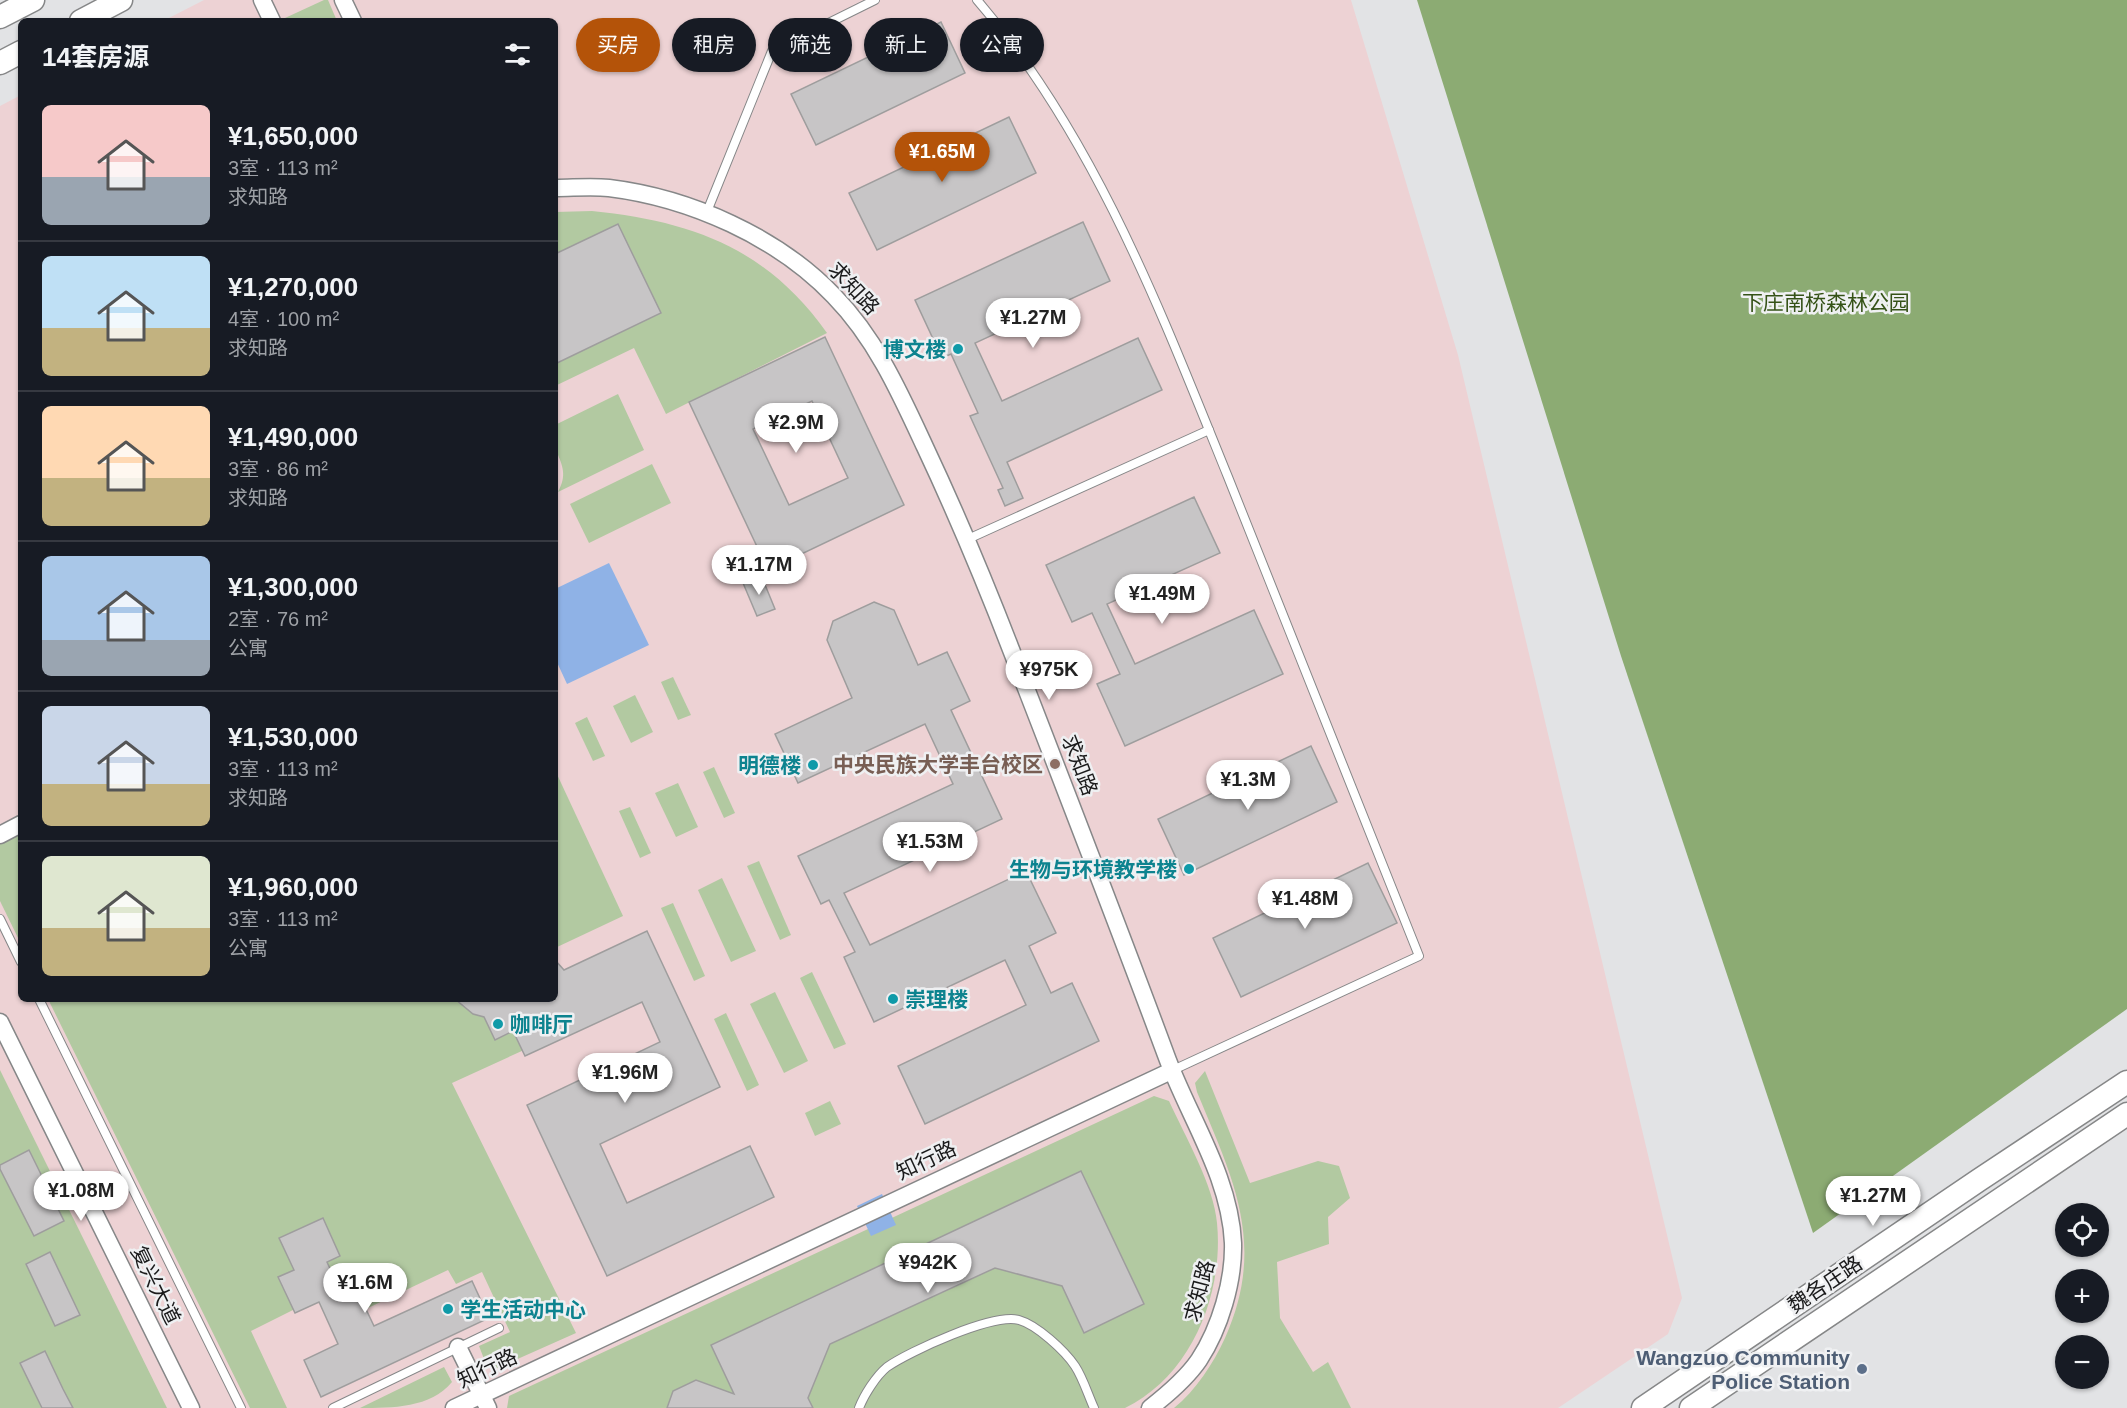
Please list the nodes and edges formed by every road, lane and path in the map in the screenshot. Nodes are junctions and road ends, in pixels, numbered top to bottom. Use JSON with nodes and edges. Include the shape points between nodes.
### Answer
{"nodes":[{"id":1,"x":33,"y":0,"type":"edge"},
{"id":2,"x":121,"y":0,"type":"edge"},
{"id":3,"x":262,"y":0,"type":"edge"},
{"id":4,"x":343,"y":0,"type":"edge"},
{"id":5,"x":875,"y":0,"type":"edge"},
{"id":6,"x":977,"y":0,"type":"edge"},
{"id":7,"x":0,"y":17,"type":"edge"},
{"id":8,"x":87,"y":18,"type":"edge"},
{"id":9,"x":271,"y":18,"type":"edge"},
{"id":10,"x":352,"y":18,"type":"edge"},
{"id":11,"x":18,"y":54,"type":"edge"},
{"id":12,"x":0,"y":63,"type":"edge"},
{"id":13,"x":558,"y":188,"type":"edge"},
{"id":14,"x":706,"y":214,"type":"junction"},
{"id":15,"x":1209,"y":430,"type":"junction"},
{"id":16,"x":968,"y":539,"type":"junction"},
{"id":17,"x":18,"y":826,"type":"edge"},
{"id":18,"x":0,"y":835,"type":"edge"},
{"id":19,"x":0,"y":919,"type":"edge"},
{"id":20,"x":18,"y":956,"type":"edge"},
{"id":21,"x":40,"y":1002,"type":"edge"},
{"id":22,"x":0,"y":1022,"type":"edge"},
{"id":23,"x":1171,"y":1071,"type":"junction"},
{"id":24,"x":2127,"y":1082,"type":"edge"},
{"id":25,"x":2127,"y":1114,"type":"edge"},
{"id":26,"x":499,"y":1328,"type":"dead end"},
{"id":27,"x":458,"y":1347,"type":"junction"},
{"id":28,"x":485,"y":1402,"type":"edge"},
{"id":29,"x":191,"y":1408,"type":"edge"},
{"id":30,"x":241,"y":1408,"type":"edge"},
{"id":31,"x":333,"y":1408,"type":"edge"},
{"id":32,"x":454,"y":1408,"type":"edge"},
{"id":33,"x":859,"y":1408,"type":"edge"},
{"id":34,"x":1094,"y":1408,"type":"edge"},
{"id":35,"x":1150,"y":1408,"type":"edge"},
{"id":36,"x":1643,"y":1408,"type":"edge"},
{"id":37,"x":1691,"y":1408,"type":"edge"}],
"edges":[{"from":1,"to":7,"type":"main road"},
{"from":2,"to":8,"type":"main road"},
{"from":3,"to":9,"type":"street"},
{"from":4,"to":10,"type":"street"},
{"from":5,"to":14,"type":"lane","via":[[772,51]]},
{"from":6,"to":15,"type":"lane","via":[[1055,105],[1095,177],[1150,288]]},
{"from":11,"to":12,"type":"main road"},
{"from":13,"to":14,"type":"street","name":"求知路","via":[[608,188]]},
{"from":14,"to":16,"type":"street","name":"求知路","via":[[798,262],[834,295],[865,332],[890,374]]},
{"from":15,"to":16,"type":"lane"},
{"from":15,"to":23,"type":"lane","name":"知行路","via":[[1419,956]]},
{"from":16,"to":23,"type":"street","name":"求知路"},
{"from":17,"to":18,"type":"street"},
{"from":19,"to":20,"type":"lane"},
{"from":21,"to":30,"type":"lane"},
{"from":22,"to":29,"type":"street","name":"复兴大道"},
{"from":23,"to":28,"type":"street","name":"知行路","via":[[593,1341]]},
{"from":23,"to":35,"type":"street","name":"求知路","via":[[1214,1169],[1227,1208],[1233,1244],[1227,1291],[1200,1359],[1177,1386]]},
{"from":24,"to":36,"type":"main road","name":"魏各庄路"},
{"from":25,"to":37,"type":"main road","name":"魏各庄路"},
{"from":26,"to":27,"type":"lane"},
{"from":27,"to":28,"type":"street"},
{"from":27,"to":31,"type":"lane"},
{"from":28,"to":32,"type":"street","name":"知行路"},
{"from":33,"to":34,"type":"lane","via":[[886,1368],[963,1331],[988,1322],[1019,1320],[1048,1338],[1075,1366]]}]}
